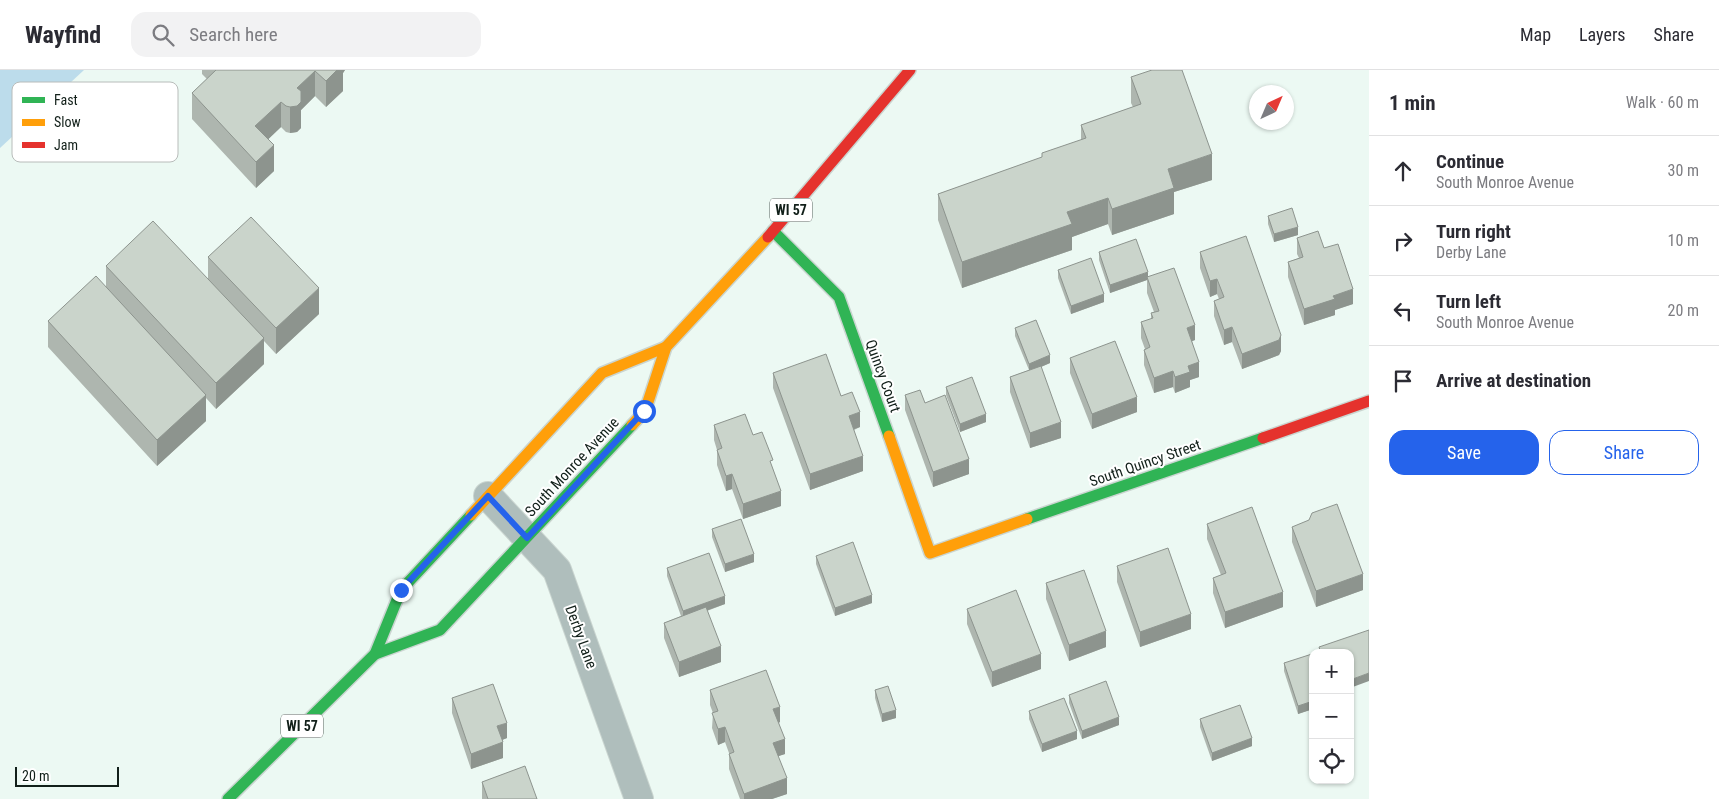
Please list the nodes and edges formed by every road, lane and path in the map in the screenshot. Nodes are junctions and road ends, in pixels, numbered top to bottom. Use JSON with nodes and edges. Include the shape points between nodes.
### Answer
{"nodes":[{"id":1,"x":910,"y":70,"type":"edge"},
{"id":2,"x":773,"y":231,"type":"junction"},
{"id":3,"x":666,"y":347,"type":"junction"},
{"id":4,"x":1369,"y":401,"type":"edge"},
{"id":5,"x":488,"y":496,"type":"junction"},
{"id":6,"x":527,"y":538,"type":"junction"},
{"id":7,"x":930,"y":553,"type":"joint"},
{"id":8,"x":375,"y":654,"type":"junction"},
{"id":9,"x":228,"y":799,"type":"edge"},
{"id":10,"x":639,"y":799,"type":"edge"}],
"edges":[{"from":1,"to":2,"type":"main road","name":"South Monroe Avenue","number":"WI 57"},
{"from":2,"to":3,"type":"main road","name":"South Monroe Avenue","number":"WI 57"},
{"from":2,"to":7,"type":"main road","name":"Quincy Court","via":[[839,297]]},
{"from":3,"to":5,"type":"main road","name":"South Monroe Avenue","number":"WI 57","via":[[602,373]]},
{"from":3,"to":6,"type":"main road","name":"South Monroe Avenue","number":"WI 57","via":[[644,411]]},
{"from":4,"to":7,"type":"main road","name":"South Quincy Street"},
{"from":5,"to":6,"type":"street","name":"Derby Lane"},
{"from":5,"to":8,"type":"main road","name":"South Monroe Avenue","number":"WI 57","via":[[401,590]]},
{"from":6,"to":8,"type":"main road","name":"South Monroe Avenue","number":"WI 57","via":[[440,630]]},
{"from":6,"to":10,"type":"street","name":"Derby Lane","via":[[557,570]]},
{"from":8,"to":9,"type":"main road","name":"South Monroe Avenue","number":"WI 57"}]}
